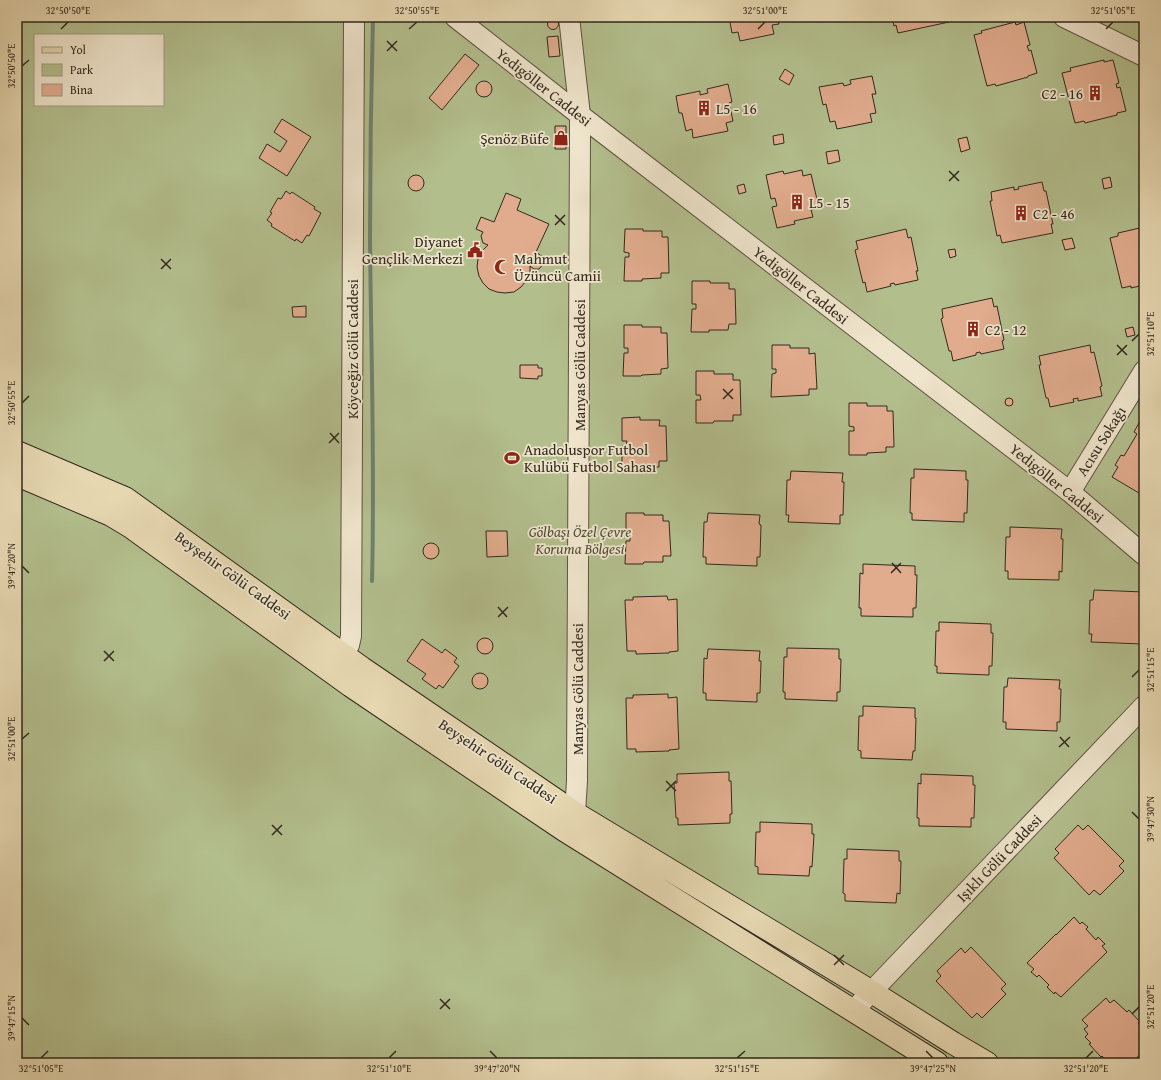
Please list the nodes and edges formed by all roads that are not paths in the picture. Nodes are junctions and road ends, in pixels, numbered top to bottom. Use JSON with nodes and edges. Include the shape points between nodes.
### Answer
{"nodes":[{"id":1,"x":354,"y":17,"type":"edge"},
{"id":2,"x":455,"y":17,"type":"edge"},
{"id":3,"x":569,"y":17,"type":"edge"},
{"id":4,"x":1064,"y":17,"type":"edge"},
{"id":5,"x":1144,"y":56,"type":"edge"},
{"id":6,"x":580,"y":115,"type":"junction"},
{"id":7,"x":1144,"y":371,"type":"edge"},
{"id":8,"x":17,"y":452,"type":"edge"},
{"id":9,"x":17,"y":475,"type":"edge"},
{"id":10,"x":1070,"y":492,"type":"junction"},
{"id":11,"x":1144,"y":555,"type":"edge"},
{"id":12,"x":331,"y":654,"type":"junction"},
{"id":13,"x":362,"y":668,"type":"junction"},
{"id":14,"x":351,"y":686,"type":"junction"},
{"id":15,"x":1144,"y":706,"type":"edge"},
{"id":16,"x":570,"y":821,"type":"junction"},
{"id":17,"x":872,"y":992,"type":"junction"},
{"id":18,"x":853,"y":1011,"type":"junction"},
{"id":19,"x":937,"y":1063,"type":"edge"},
{"id":20,"x":986,"y":1063,"type":"edge"}],
"edges":[{"from":1,"to":12,"type":"street","name":"Köyceğiz Gölü Caddesi","via":[[351,636],[350,645]]},
{"from":2,"to":6,"type":"street","name":"Yedigöller Caddesi"},
{"from":3,"to":6,"type":"street","name":"Manyas Gölü Caddesi"},
{"from":4,"to":5,"type":"street"},
{"from":6,"to":10,"type":"street","name":"Yedigöller Caddesi"},
{"from":6,"to":16,"type":"street","name":"Manyas Gölü Caddesi","via":[[577,781]]},
{"from":7,"to":10,"type":"street","name":"Acısu Sokağı"},
{"from":8,"to":12,"type":"main road","name":"Beyşehir Gölü Caddesi","via":[[125,498]]},
{"from":9,"to":12,"type":"main road","via":[[111,515]]},
{"from":10,"to":11,"type":"street","name":"Yedigöller Caddesi"},
{"from":12,"to":13,"type":"main road","name":"Beyşehir Gölü Caddesi"},
{"from":12,"to":14,"type":"main road"},
{"from":13,"to":14,"type":"main road"},
{"from":13,"to":16,"type":"main road","name":"Beyşehir Gölü Caddesi"},
{"from":14,"to":16,"type":"main road"},
{"from":15,"to":17,"type":"street","name":"Işıklı Gölü Caddesi"},
{"from":16,"to":17,"type":"main road","name":"Beyşehir Gölü Caddesi"},
{"from":16,"to":18,"type":"main road"},
{"from":17,"to":18,"type":"street","name":"Işıklı Gölü Caddesi"},
{"from":17,"to":20,"type":"main road","name":"Beyşehir Gölü Caddesi"},
{"from":18,"to":19,"type":"main road"}]}
